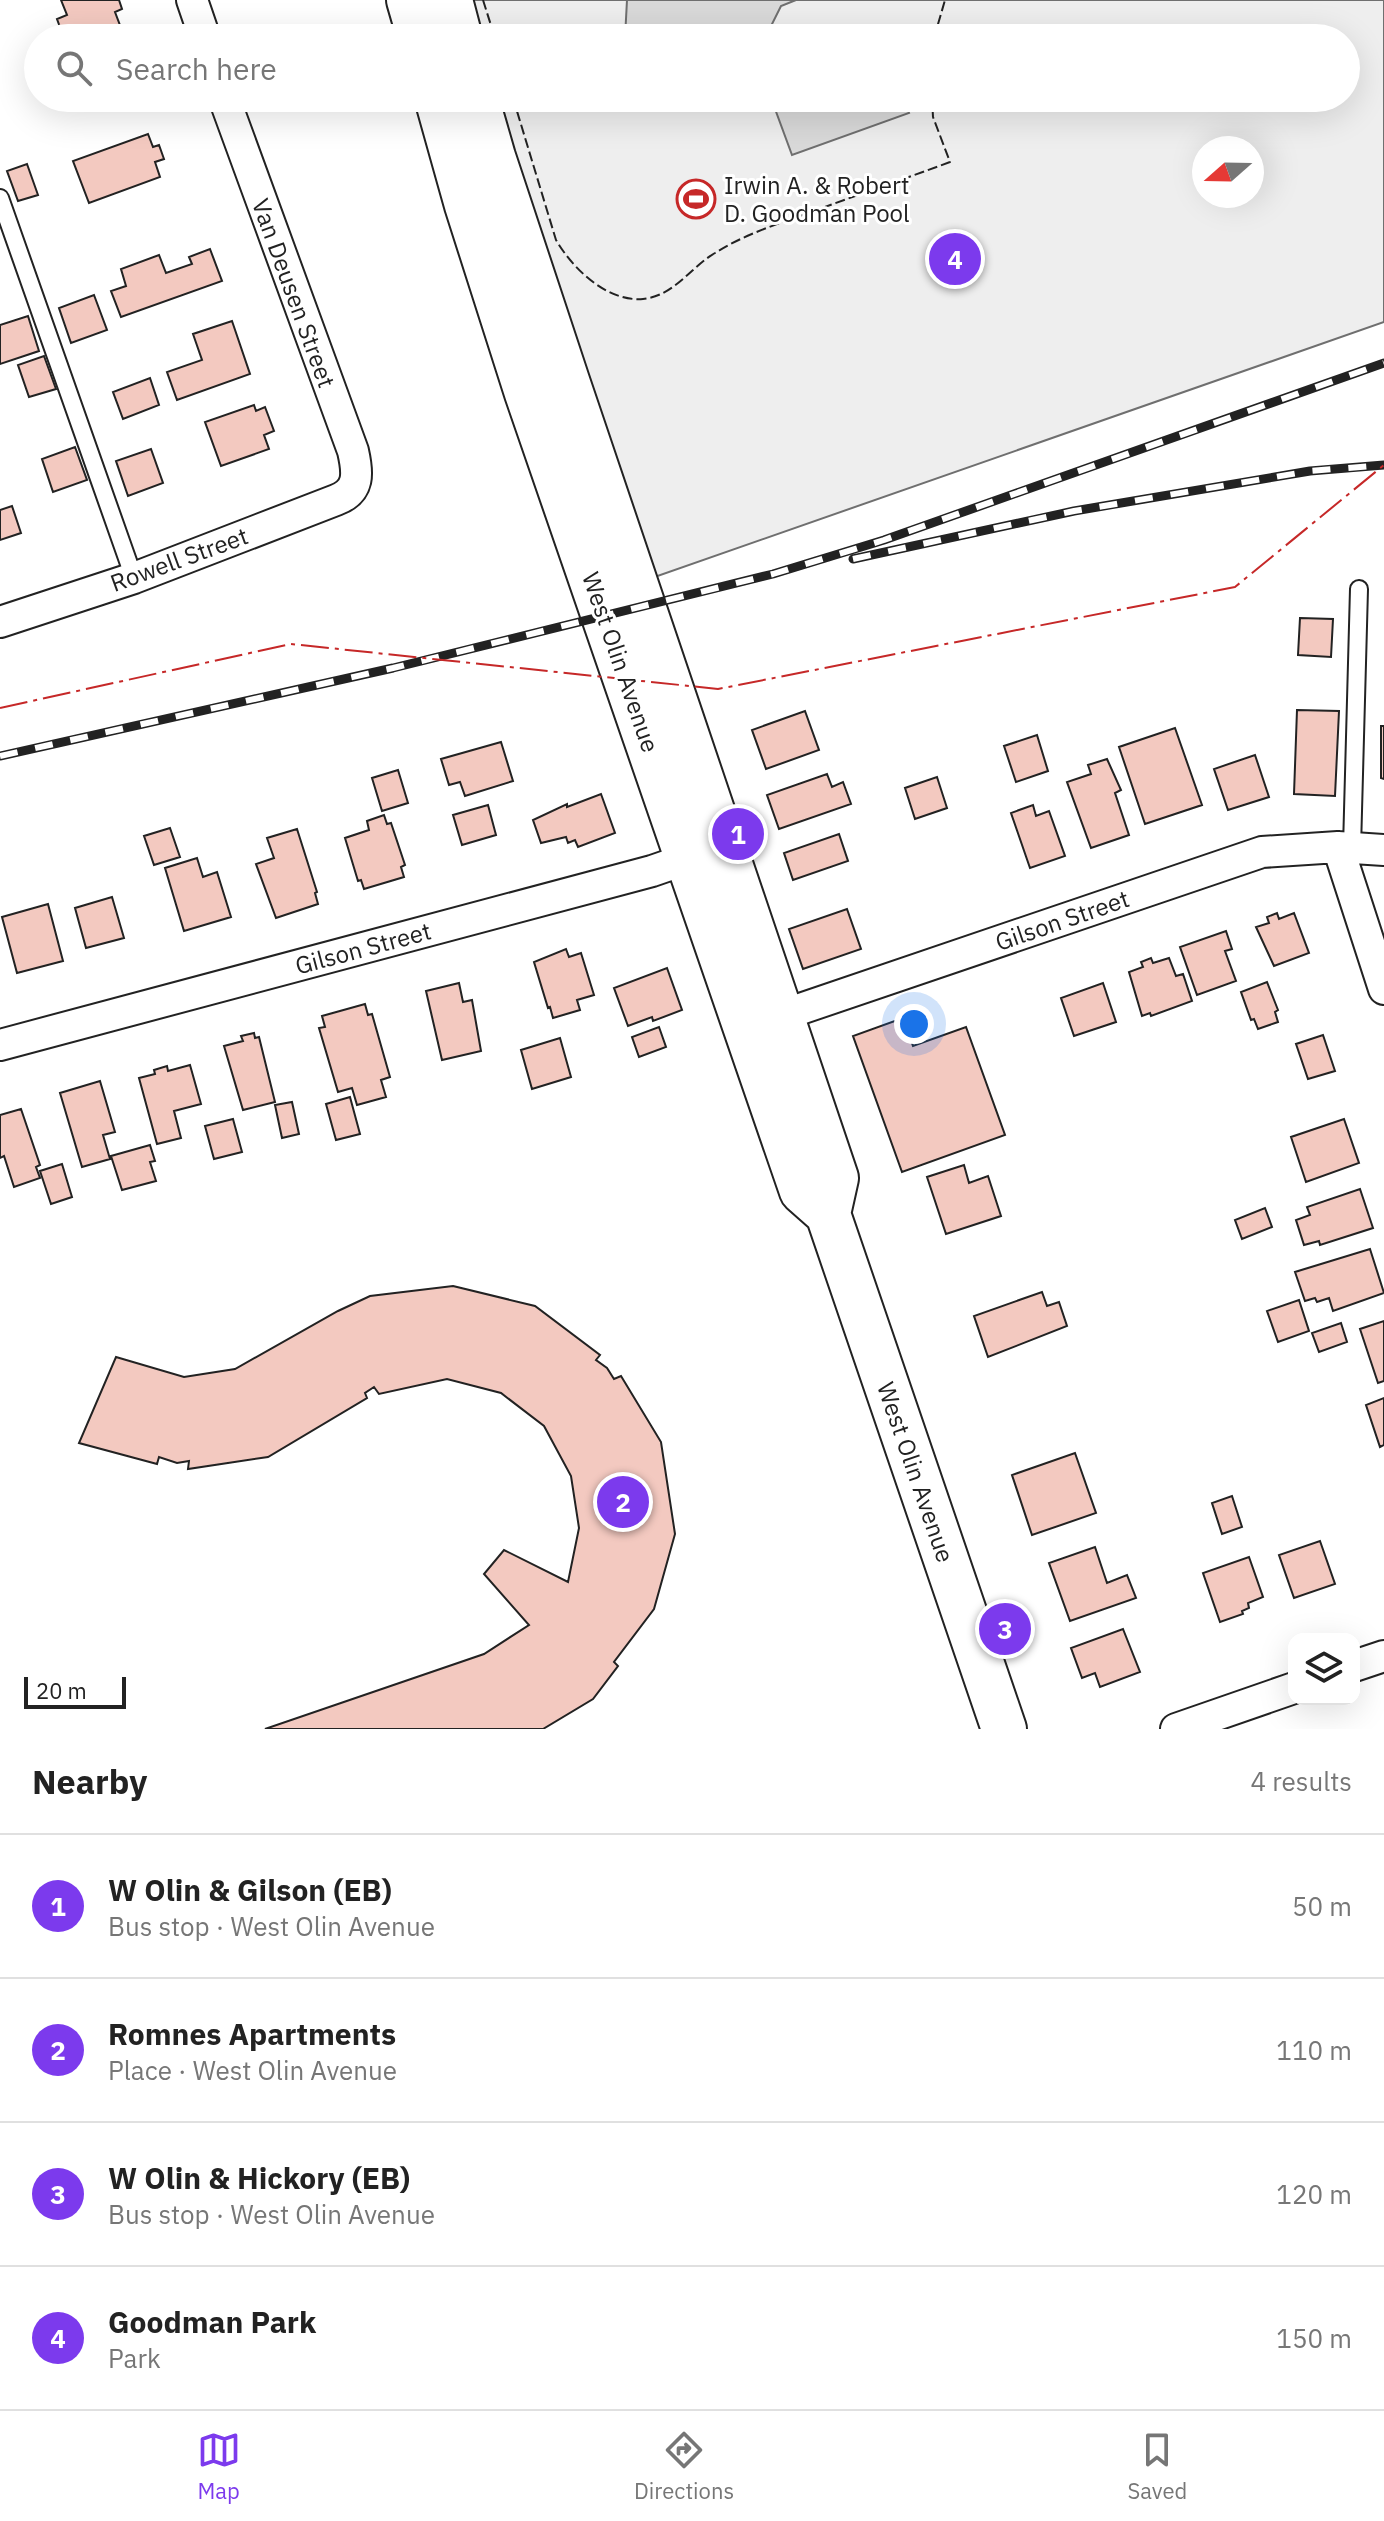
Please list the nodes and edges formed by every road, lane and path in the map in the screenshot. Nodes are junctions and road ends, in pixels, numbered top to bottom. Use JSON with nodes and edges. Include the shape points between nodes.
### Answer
{"nodes":[{"id":1,"x":192,"y":0,"type":"edge"},
{"id":2,"x":409,"y":0,"type":"edge"},
{"id":3,"x":450,"y":0,"type":"edge"},
{"id":4,"x":200,"y":24,"type":"edge"},
{"id":5,"x":416,"y":24,"type":"edge"},
{"id":6,"x":456,"y":24,"type":"edge"},
{"id":7,"x":229,"y":112,"type":"edge"},
{"id":8,"x":441,"y":112,"type":"edge"},
{"id":9,"x":480,"y":112,"type":"edge"},
{"id":10,"x":0,"y":198,"type":"edge"},
{"id":11,"x":354,"y":487,"type":"joint"},
{"id":12,"x":134,"y":578,"type":"junction"},
{"id":13,"x":1359,"y":589,"type":"dead end"},
{"id":14,"x":0,"y":622,"type":"edge"},
{"id":15,"x":1345,"y":848,"type":"junction"},
{"id":16,"x":1384,"y":850,"type":"edge"},
{"id":17,"x":706,"y":853,"type":"junction"},
{"id":18,"x":1384,"y":989,"type":"edge"},
{"id":19,"x":764,"y":1021,"type":"junction"},
{"id":20,"x":0,"y":1045,"type":"edge"},
{"id":21,"x":1384,"y":1656,"type":"edge"},
{"id":22,"x":1360,"y":1664,"type":"edge"},
{"id":23,"x":1288,"y":1690,"type":"edge"},
{"id":24,"x":1004,"y":1729,"type":"edge"},
{"id":25,"x":1176,"y":1729,"type":"edge"}],
"edges":[{"from":1,"to":4,"type":"street"},
{"from":2,"to":5,"type":"street"},
{"from":3,"to":6,"type":"street"},
{"from":7,"to":11,"type":"street","name":"Van Deusen Street","via":[[353,451],[358,475]]},
{"from":8,"to":17,"type":"street","name":"West Olin Avenue","via":[[527,393]]},
{"from":9,"to":17,"type":"street","name":"West Olin Avenue"},
{"from":10,"to":12,"type":"lane"},
{"from":11,"to":12,"type":"street","name":"Rowell Street","via":[[346,496]]},
{"from":12,"to":14,"type":"street","name":"Rowell Street"},
{"from":13,"to":15,"type":"lane"},
{"from":15,"to":16,"type":"street","name":"Gilson Street"},
{"from":15,"to":18,"type":"street"},
{"from":15,"to":19,"type":"street","name":"Gilson Street","via":[[1262,852]]},
{"from":17,"to":19,"type":"street","name":"West Olin Avenue"},
{"from":17,"to":20,"type":"street","name":"Gilson Street"},
{"from":19,"to":24,"type":"street","name":"West Olin Avenue","via":[[802,1191],[828,1214]]},
{"from":21,"to":22,"type":"street"},
{"from":23,"to":25,"type":"street"}]}
